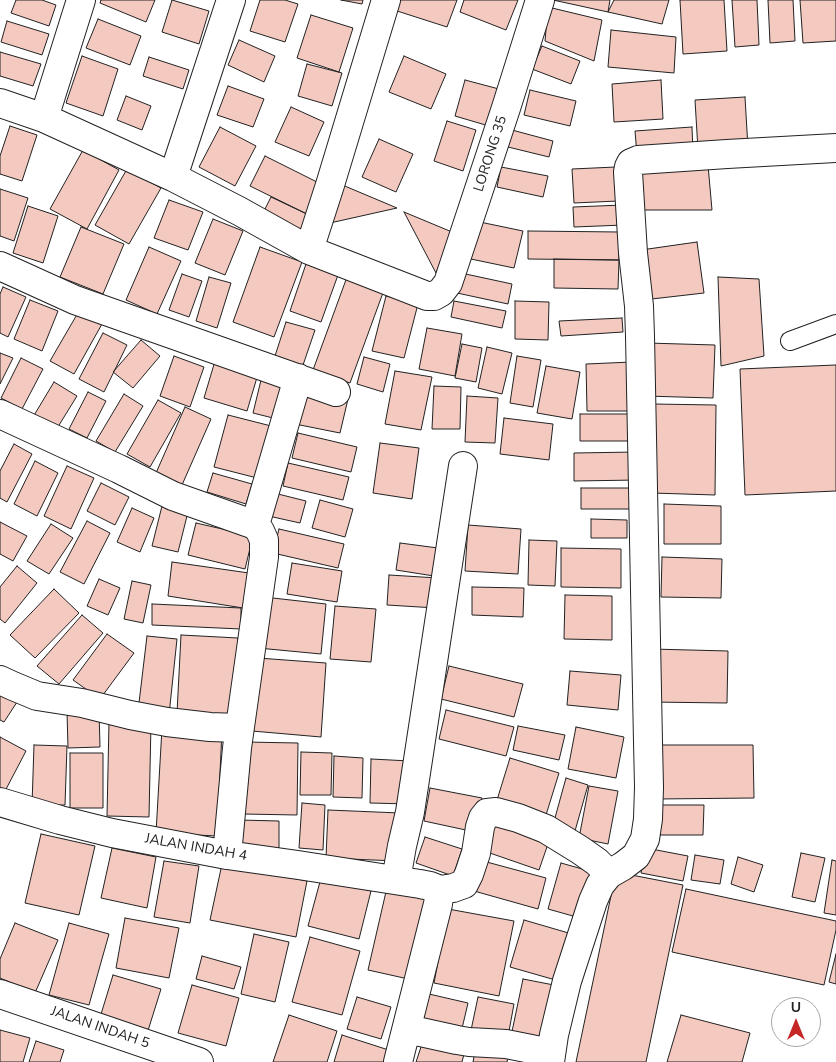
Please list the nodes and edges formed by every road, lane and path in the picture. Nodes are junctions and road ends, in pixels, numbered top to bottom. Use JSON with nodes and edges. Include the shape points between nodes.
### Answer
{"nodes":[{"id":1,"x":81,"y":0,"type":"edge"},
{"id":2,"x":231,"y":0,"type":"edge"},
{"id":3,"x":386,"y":0,"type":"edge"},
{"id":4,"x":540,"y":0,"type":"edge"},
{"id":5,"x":0,"y":103,"type":"edge"},
{"id":6,"x":44,"y":118,"type":"junction"},
{"id":7,"x":836,"y":148,"type":"edge"},
{"id":8,"x":173,"y":177,"type":"junction"},
{"id":9,"x":309,"y":250,"type":"junction"},
{"id":10,"x":0,"y":266,"type":"edge"},
{"id":11,"x":836,"y":324,"type":"edge"},
{"id":12,"x":790,"y":341,"type":"dead end"},
{"id":13,"x":298,"y":378,"type":"junction"},
{"id":14,"x":336,"y":392,"type":"dead end"},
{"id":15,"x":0,"y":414,"type":"edge"},
{"id":16,"x":463,"y":466,"type":"dead end"},
{"id":17,"x":254,"y":525,"type":"junction"},
{"id":18,"x":0,"y":680,"type":"edge"},
{"id":19,"x":240,"y":728,"type":"junction"},
{"id":20,"x":0,"y":802,"type":"edge"},
{"id":21,"x":227,"y":855,"type":"junction"},
{"id":22,"x":609,"y":874,"type":"junction"},
{"id":23,"x":396,"y":880,"type":"junction"},
{"id":24,"x":440,"y":890,"type":"junction"},
{"id":25,"x":0,"y":994,"type":"edge"},
{"id":26,"x":407,"y":1029,"type":"junction"},
{"id":27,"x":551,"y":1058,"type":"edge"},
{"id":28,"x":199,"y":1062,"type":"edge"},
{"id":29,"x":398,"y":1062,"type":"edge"}],
"edges":[{"from":1,"to":6,"type":"street"},
{"from":2,"to":8,"type":"street"},
{"from":3,"to":9,"type":"street"},
{"from":4,"to":9,"type":"street","name":"LORONG 35","via":[[448,283],[441,292],[427,296]]},
{"from":5,"to":6,"type":"street"},
{"from":6,"to":8,"type":"street"},
{"from":7,"to":22,"type":"street","via":[[638,160],[629,167],[632,253],[640,336],[649,787],[645,839],[636,856]]},
{"from":8,"to":9,"type":"street"},
{"from":10,"to":13,"type":"street","via":[[75,300]]},
{"from":11,"to":12,"type":"lane"},
{"from":13,"to":14,"type":"street"},
{"from":13,"to":17,"type":"street"},
{"from":15,"to":17,"type":"street","via":[[173,496]]},
{"from":16,"to":23,"type":"street","via":[[412,802]]},
{"from":17,"to":19,"type":"street","via":[[264,540],[264,557]]},
{"from":18,"to":19,"type":"street","via":[[37,696],[139,717]]},
{"from":19,"to":21,"type":"street"},
{"from":20,"to":21,"type":"street","name":"JALAN INDAH 4","via":[[112,833]]},
{"from":21,"to":23,"type":"street","name":"JALAN INDAH 4"},
{"from":22,"to":24,"type":"street","via":[[597,862],[546,829],[496,812],[487,813],[483,818],[476,853],[464,884]]},
{"from":22,"to":27,"type":"street","via":[[600,885],[583,929],[567,981]]},
{"from":23,"to":24,"type":"street","name":"JALAN INDAH 4"},
{"from":24,"to":26,"type":"street"},
{"from":25,"to":28,"type":"street","name":"JALAN INDAH 5"},
{"from":26,"to":27,"type":"street","via":[[469,1042],[506,1044]]},
{"from":26,"to":29,"type":"street"}]}
